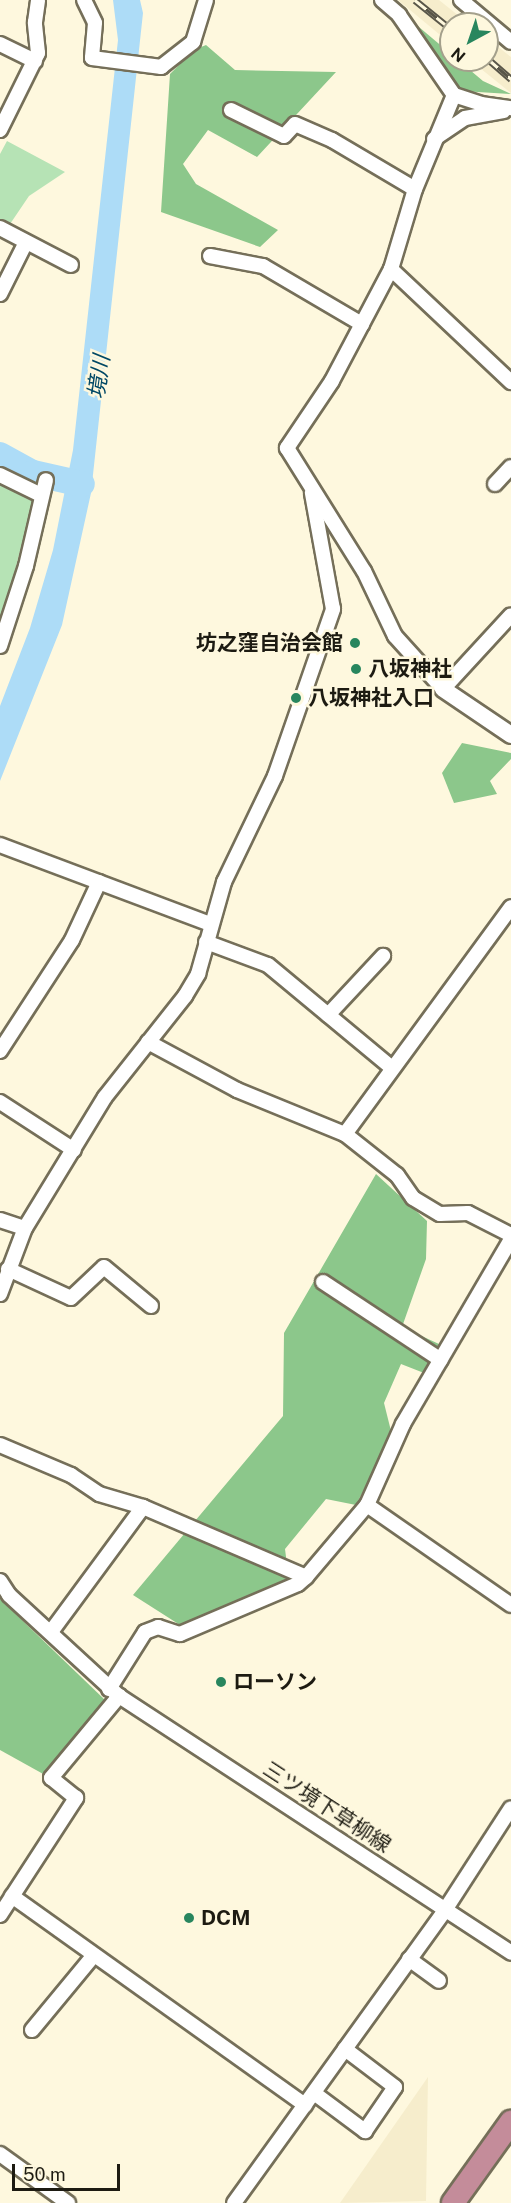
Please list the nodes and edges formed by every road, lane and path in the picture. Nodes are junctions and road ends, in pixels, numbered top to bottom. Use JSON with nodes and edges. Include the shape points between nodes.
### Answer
{"nodes":[{"id":1,"x":38,"y":0,"type":"edge"},
{"id":2,"x":84,"y":0,"type":"edge"},
{"id":3,"x":206,"y":0,"type":"edge"},
{"id":4,"x":382,"y":0,"type":"edge"},
{"id":5,"x":461,"y":0,"type":"edge"},
{"id":6,"x":511,"y":42,"type":"edge"},
{"id":7,"x":0,"y":44,"type":"edge"},
{"id":8,"x":35,"y":61,"type":"junction"},
{"id":9,"x":454,"y":94,"type":"junction"},
{"id":10,"x":511,"y":109,"type":"edge"},
{"id":11,"x":231,"y":110,"type":"dead end"},
{"id":12,"x":0,"y":130,"type":"edge"},
{"id":13,"x":434,"y":139,"type":"junction"},
{"id":14,"x":415,"y":189,"type":"junction"},
{"id":15,"x":0,"y":228,"type":"edge"},
{"id":16,"x":26,"y":242,"type":"junction"},
{"id":17,"x":210,"y":256,"type":"dead end"},
{"id":18,"x":71,"y":265,"type":"dead end"},
{"id":19,"x":391,"y":269,"type":"junction"},
{"id":20,"x":0,"y":294,"type":"edge"},
{"id":21,"x":362,"y":324,"type":"junction"},
{"id":22,"x":511,"y":382,"type":"edge"},
{"id":23,"x":511,"y":467,"type":"edge"},
{"id":24,"x":0,"y":476,"type":"edge"},
{"id":25,"x":46,"y":480,"type":"dead end"},
{"id":26,"x":495,"y":484,"type":"dead end"},
{"id":27,"x":312,"y":493,"type":"junction"},
{"id":28,"x":41,"y":495,"type":"junction"},
{"id":29,"x":511,"y":615,"type":"edge"},
{"id":30,"x":0,"y":646,"type":"edge"},
{"id":31,"x":443,"y":689,"type":"junction"},
{"id":32,"x":511,"y":735,"type":"edge"},
{"id":33,"x":0,"y":845,"type":"edge"},
{"id":34,"x":99,"y":882,"type":"junction"},
{"id":35,"x":511,"y":907,"type":"edge"},
{"id":36,"x":210,"y":924,"type":"junction"},
{"id":37,"x":206,"y":942,"type":"junction"},
{"id":38,"x":383,"y":956,"type":"dead end"},
{"id":39,"x":328,"y":1015,"type":"junction"},
{"id":40,"x":148,"y":1042,"type":"junction"},
{"id":41,"x":0,"y":1051,"type":"edge"},
{"id":42,"x":392,"y":1068,"type":"junction"},
{"id":43,"x":0,"y":1102,"type":"edge"},
{"id":44,"x":345,"y":1134,"type":"junction"},
{"id":45,"x":74,"y":1150,"type":"junction"},
{"id":46,"x":0,"y":1220,"type":"edge"},
{"id":47,"x":25,"y":1228,"type":"junction"},
{"id":48,"x":511,"y":1235,"type":"edge"},
{"id":49,"x":511,"y":1239,"type":"edge"},
{"id":50,"x":507,"y":1257,"type":"edge"},
{"id":51,"x":8,"y":1269,"type":"junction"},
{"id":52,"x":323,"y":1282,"type":"dead end"},
{"id":53,"x":0,"y":1294,"type":"edge"},
{"id":54,"x":151,"y":1306,"type":"dead end"},
{"id":55,"x":441,"y":1360,"type":"junction"},
{"id":56,"x":0,"y":1445,"type":"edge"},
{"id":57,"x":367,"y":1505,"type":"junction"},
{"id":58,"x":143,"y":1506,"type":"junction"},
{"id":59,"x":306,"y":1576,"type":"junction"},
{"id":60,"x":0,"y":1581,"type":"edge"},
{"id":61,"x":511,"y":1605,"type":"edge"},
{"id":62,"x":51,"y":1632,"type":"junction"},
{"id":63,"x":114,"y":1693,"type":"junction"},
{"id":64,"x":511,"y":1808,"type":"edge"},
{"id":65,"x":12,"y":1896,"type":"junction"},
{"id":66,"x":445,"y":1910,"type":"junction"},
{"id":67,"x":0,"y":1915,"type":"edge"},
{"id":68,"x":511,"y":1953,"type":"edge"},
{"id":69,"x":94,"y":1954,"type":"junction"},
{"id":70,"x":409,"y":1959,"type":"junction"},
{"id":71,"x":439,"y":1981,"type":"dead end"},
{"id":72,"x":32,"y":2030,"type":"dead end"},
{"id":73,"x":345,"y":2049,"type":"junction"},
{"id":74,"x":314,"y":2093,"type":"junction"},
{"id":75,"x":305,"y":2105,"type":"junction"},
{"id":76,"x":511,"y":2122,"type":"edge"},
{"id":77,"x":0,"y":2154,"type":"edge"},
{"id":78,"x":68,"y":2203,"type":"edge"},
{"id":79,"x":234,"y":2203,"type":"edge"},
{"id":80,"x":453,"y":2203,"type":"edge"}],
"edges":[{"from":1,"to":8,"type":"street"},
{"from":2,"to":3,"type":"street","via":[[93,12],[92,58],[161,67],[193,42]]},
{"from":4,"to":9,"type":"street","via":[[399,15]]},
{"from":5,"to":6,"type":"street"},
{"from":7,"to":8,"type":"street"},
{"from":8,"to":12,"type":"street"},
{"from":9,"to":10,"type":"street"},
{"from":9,"to":13,"type":"street"},
{"from":10,"to":13,"type":"street","via":[[465,118]]},
{"from":11,"to":14,"type":"street","via":[[284,136],[295,124],[332,140]]},
{"from":13,"to":14,"type":"street"},
{"from":14,"to":19,"type":"street"},
{"from":15,"to":16,"type":"street"},
{"from":16,"to":18,"type":"street"},
{"from":16,"to":20,"type":"street"},
{"from":17,"to":21,"type":"street","via":[[263,266]]},
{"from":19,"to":21,"type":"street"},
{"from":19,"to":22,"type":"street"},
{"from":21,"to":27,"type":"street","via":[[332,381],[287,448]]},
{"from":23,"to":26,"type":"street"},
{"from":24,"to":28,"type":"street"},
{"from":25,"to":28,"type":"street"},
{"from":27,"to":31,"type":"street","via":[[364,571],[395,636]]},
{"from":27,"to":36,"type":"street","via":[[333,609],[275,776],[224,882]]},
{"from":28,"to":30,"type":"street","via":[[26,566]]},
{"from":29,"to":31,"type":"street"},
{"from":31,"to":32,"type":"street"},
{"from":33,"to":34,"type":"street"},
{"from":34,"to":36,"type":"street"},
{"from":34,"to":41,"type":"street","via":[[72,940]]},
{"from":35,"to":42,"type":"street"},
{"from":36,"to":37,"type":"street"},
{"from":37,"to":39,"type":"street","via":[[268,965]]},
{"from":37,"to":40,"type":"street","via":[[198,974]]},
{"from":38,"to":39,"type":"street"},
{"from":39,"to":42,"type":"street"},
{"from":40,"to":44,"type":"street","via":[[237,1090]]},
{"from":40,"to":45,"type":"street","via":[[105,1097]]},
{"from":42,"to":44,"type":"street"},
{"from":43,"to":45,"type":"street"},
{"from":44,"to":48,"type":"street","via":[[397,1175],[413,1198],[440,1214],[468,1213]]},
{"from":45,"to":47,"type":"street"},
{"from":46,"to":47,"type":"street"},
{"from":47,"to":51,"type":"street"},
{"from":49,"to":50,"type":"street"},
{"from":50,"to":55,"type":"street"},
{"from":51,"to":53,"type":"street"},
{"from":51,"to":54,"type":"street","via":[[71,1298],[104,1267]]},
{"from":52,"to":55,"type":"street"},
{"from":55,"to":57,"type":"street","via":[[403,1424]]},
{"from":56,"to":58,"type":"street","via":[[71,1475],[99,1494]]},
{"from":57,"to":59,"type":"street"},
{"from":57,"to":61,"type":"street"},
{"from":58,"to":59,"type":"street"},
{"from":58,"to":62,"type":"street"},
{"from":59,"to":63,"type":"street","via":[[298,1584],[180,1634],[158,1627],[145,1632]]},
{"from":60,"to":62,"type":"street","name":"三ツ境下草柳線","via":[[9,1595]]},
{"from":62,"to":63,"type":"street","name":"三ツ境下草柳線"},
{"from":63,"to":65,"type":"street","via":[[51,1778],[76,1798]]},
{"from":63,"to":66,"type":"street","name":"三ツ境下草柳線"},
{"from":64,"to":66,"type":"street"},
{"from":65,"to":67,"type":"street"},
{"from":65,"to":69,"type":"street"},
{"from":66,"to":68,"type":"street","name":"三ツ境下草柳線"},
{"from":66,"to":70,"type":"street"},
{"from":69,"to":72,"type":"street"},
{"from":69,"to":75,"type":"street"},
{"from":70,"to":71,"type":"street"},
{"from":70,"to":73,"type":"street"},
{"from":73,"to":74,"type":"street"},
{"from":73,"to":74,"type":"street","via":[[395,2087],[365,2131]]},
{"from":74,"to":75,"type":"street"},
{"from":75,"to":79,"type":"street"},
{"from":76,"to":80,"type":"highway"},
{"from":77,"to":78,"type":"street"}]}
